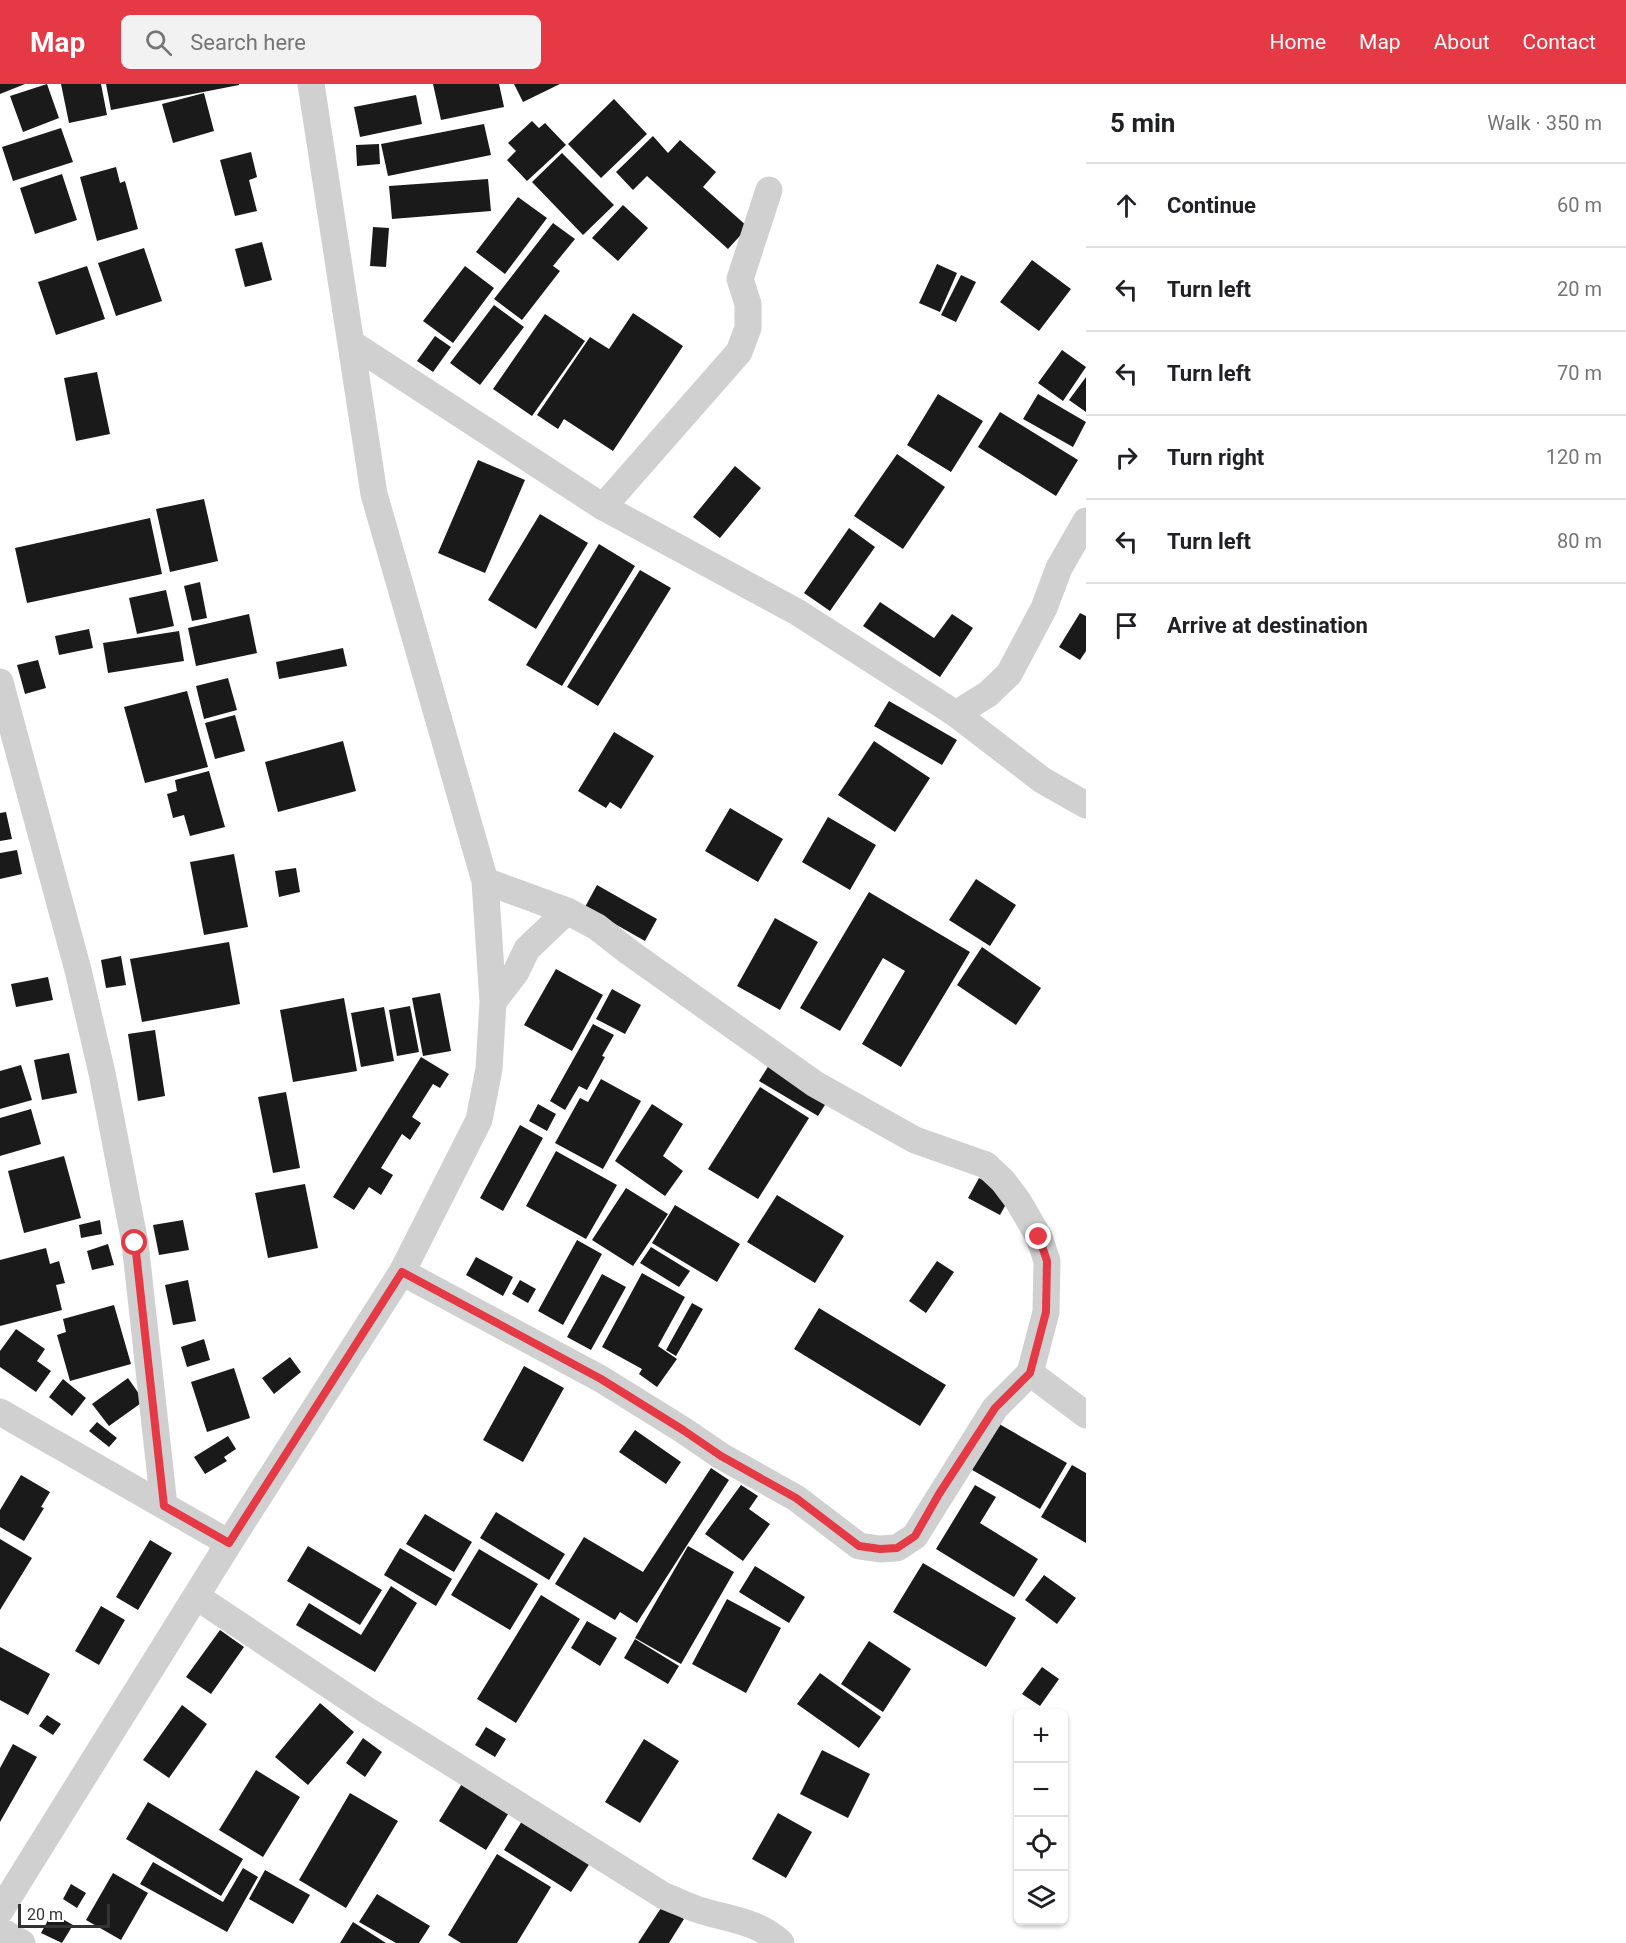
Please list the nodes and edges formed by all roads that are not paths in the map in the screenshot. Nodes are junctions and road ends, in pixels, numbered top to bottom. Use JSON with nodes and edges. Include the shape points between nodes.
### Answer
{"nodes":[{"id":1,"x":311,"y":84,"type":"edge"},
{"id":2,"x":769,"y":190,"type":"dead end"},
{"id":3,"x":351,"y":343,"type":"junction"},
{"id":4,"x":603,"y":507,"type":"junction"},
{"id":5,"x":1086,"y":521,"type":"edge"},
{"id":6,"x":0,"y":682,"type":"edge"},
{"id":7,"x":3,"y":711,"type":"edge"},
{"id":8,"x":956,"y":714,"type":"junction"},
{"id":9,"x":1086,"y":805,"type":"edge"},
{"id":10,"x":485,"y":882,"type":"junction"},
{"id":11,"x":567,"y":911,"type":"junction"},
{"id":12,"x":493,"y":1002,"type":"junction"},
{"id":13,"x":402,"y":1272,"type":"junction"},
{"id":14,"x":1030,"y":1373,"type":"junction"},
{"id":15,"x":0,"y":1412,"type":"edge"},
{"id":16,"x":1086,"y":1415,"type":"edge"},
{"id":17,"x":164,"y":1506,"type":"junction"},
{"id":18,"x":229,"y":1543,"type":"junction"},
{"id":19,"x":197,"y":1597,"type":"junction"},
{"id":20,"x":9,"y":1876,"type":"edge"},
{"id":21,"x":0,"y":1911,"type":"edge"},
{"id":22,"x":0,"y":1930,"type":"edge"},
{"id":23,"x":22,"y":1943,"type":"edge"},
{"id":24,"x":781,"y":1943,"type":"edge"}],
"edges":[{"from":1,"to":3,"type":"street"},
{"from":2,"to":4,"type":"street","via":[[740,279],[748,304],[748,328],[739,352]]},
{"from":3,"to":4,"type":"street"},
{"from":3,"to":10,"type":"street","via":[[374,494]]},
{"from":4,"to":8,"type":"street","via":[[797,612]]},
{"from":5,"to":8,"type":"street","via":[[1008,674],[988,694]]},
{"from":6,"to":7,"type":"street"},
{"from":7,"to":17,"type":"street","via":[[78,970],[102,1073],[135,1243]]},
{"from":8,"to":9,"type":"street","via":[[1042,780]]},
{"from":10,"to":11,"type":"street"},
{"from":10,"to":12,"type":"street"},
{"from":11,"to":12,"type":"street","via":[[527,949],[516,972]]},
{"from":11,"to":14,"type":"street","via":[[597,927],[815,1084],[915,1140],[986,1165],[1003,1181],[1039,1237],[1047,1261],[1046,1312]]},
{"from":12,"to":13,"type":"street","via":[[489,1069],[479,1120]]},
{"from":13,"to":14,"type":"street","via":[[601,1379],[721,1456],[796,1498],[859,1546],[897,1548],[915,1536],[995,1408]]},
{"from":13,"to":18,"type":"street"},
{"from":14,"to":16,"type":"street"},
{"from":15,"to":17,"type":"street"},
{"from":17,"to":18,"type":"street"},
{"from":18,"to":19,"type":"street"},
{"from":19,"to":20,"type":"street"},
{"from":19,"to":24,"type":"street","via":[[368,1711],[664,1896],[759,1927]]},
{"from":20,"to":21,"type":"street"},
{"from":22,"to":23,"type":"street"}]}
